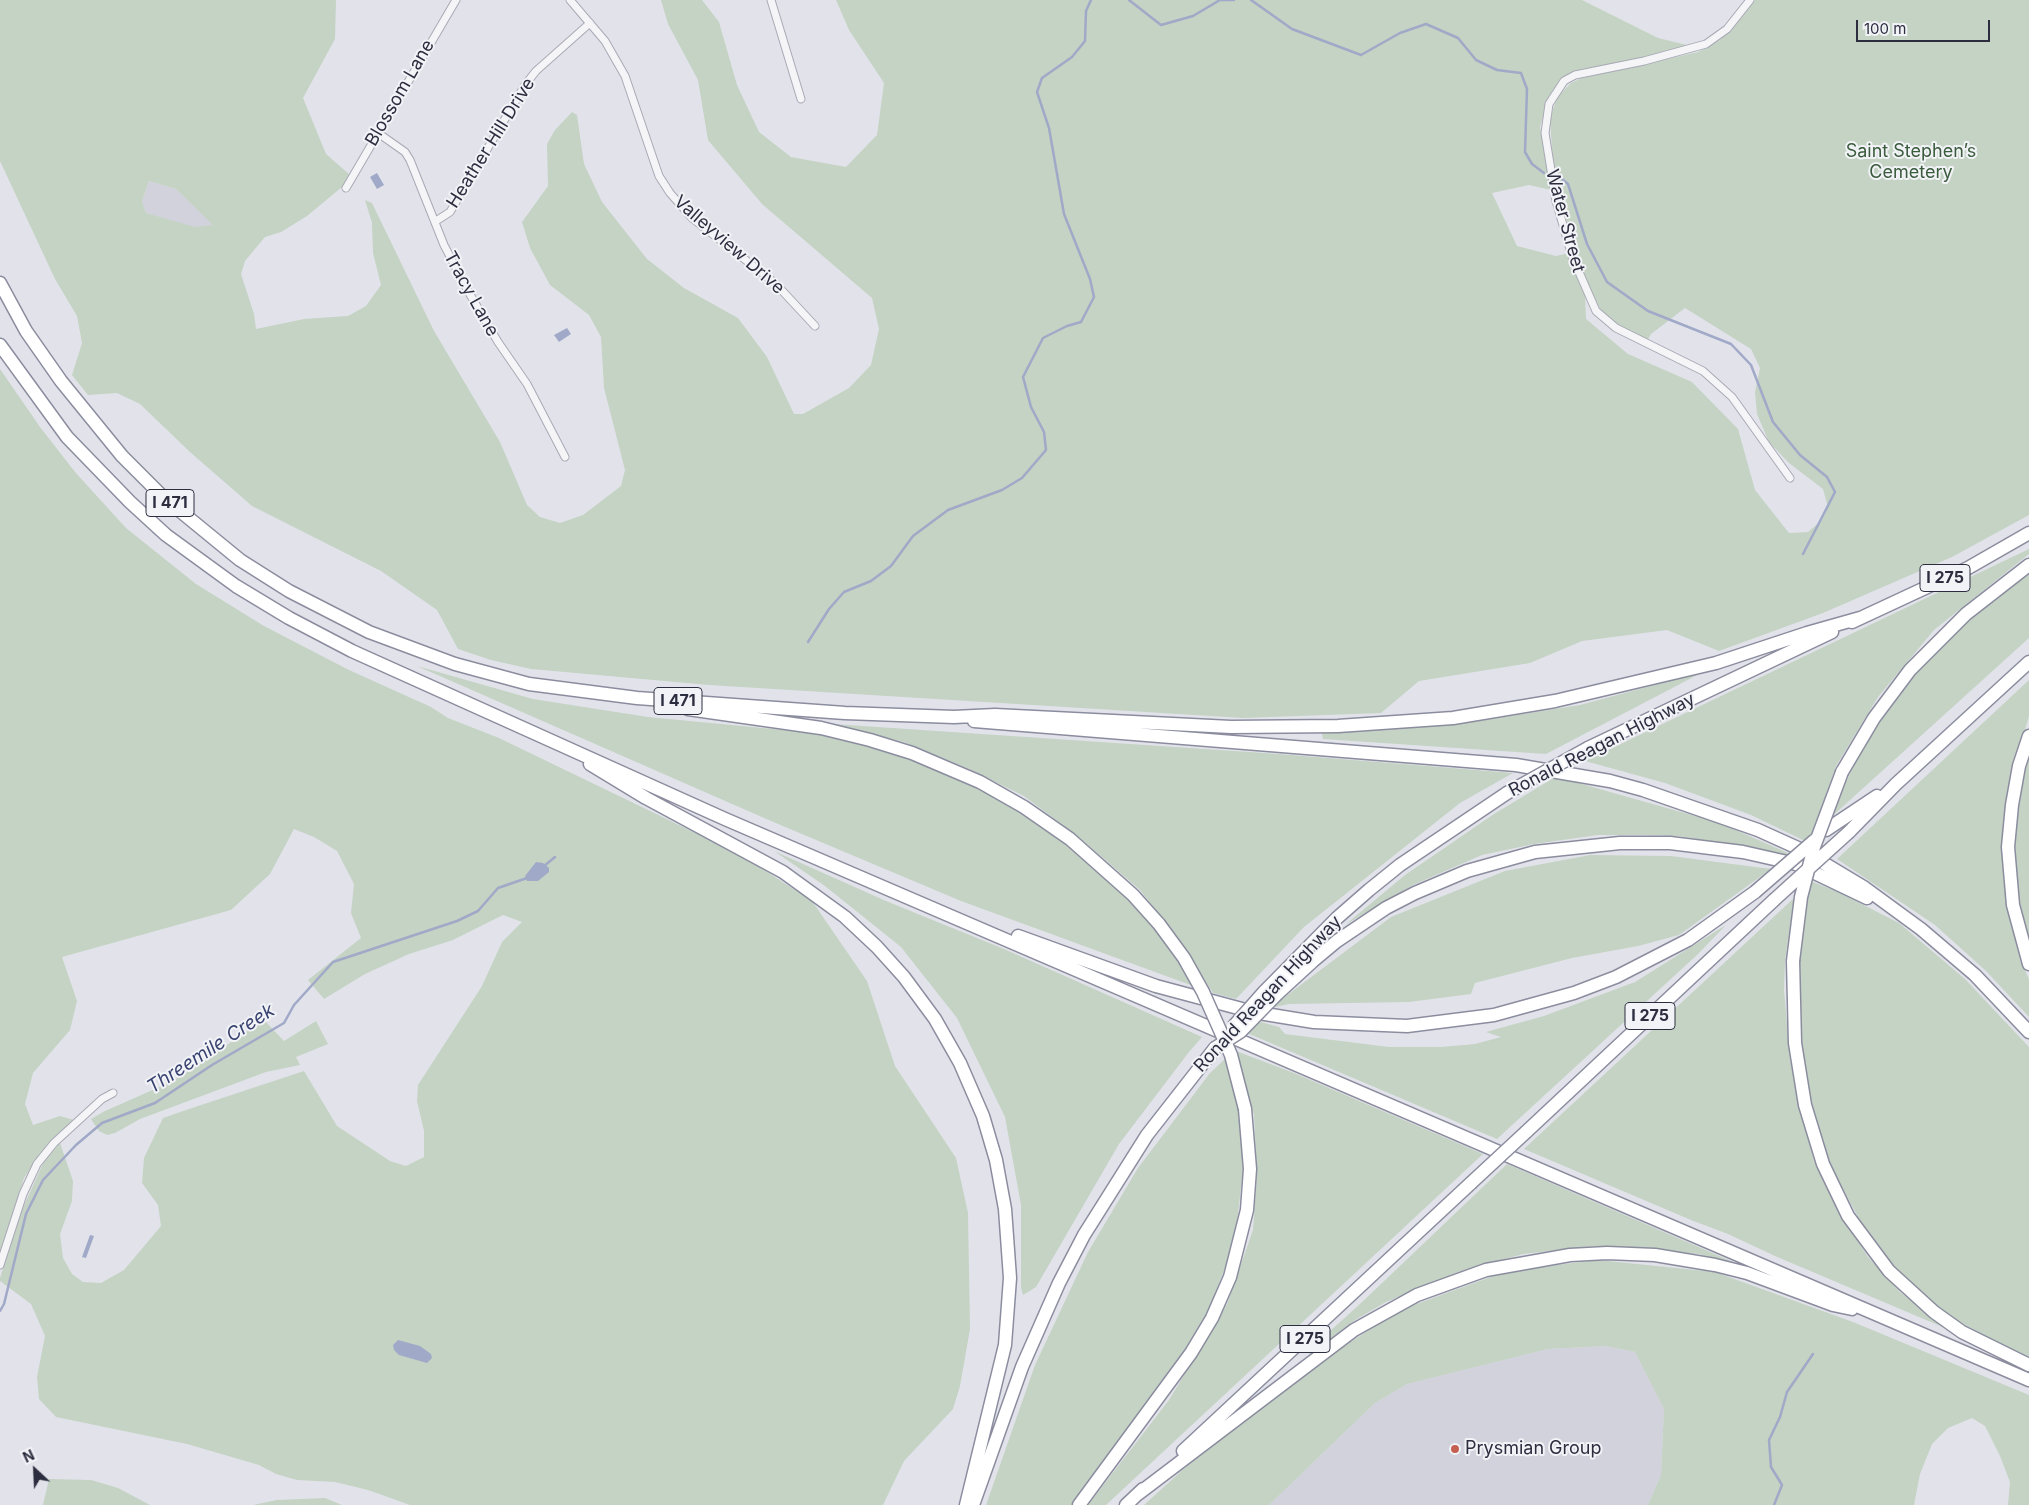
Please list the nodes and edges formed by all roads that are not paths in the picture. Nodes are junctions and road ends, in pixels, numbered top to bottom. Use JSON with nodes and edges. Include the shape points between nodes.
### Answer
{"nodes":[{"id":1,"x":456,"y":0,"type":"edge"},
{"id":2,"x":570,"y":0,"type":"edge"},
{"id":3,"x":771,"y":0,"type":"edge"},
{"id":4,"x":1750,"y":0,"type":"edge"},
{"id":5,"x":590,"y":23,"type":"junction"},
{"id":6,"x":801,"y":99,"type":"dead end"},
{"id":7,"x":378,"y":133,"type":"junction"},
{"id":8,"x":346,"y":188,"type":"dead end"},
{"id":9,"x":436,"y":221,"type":"junction"},
{"id":10,"x":0,"y":283,"type":"edge"},
{"id":11,"x":815,"y":326,"type":"dead end"},
{"id":12,"x":0,"y":345,"type":"edge"},
{"id":13,"x":565,"y":457,"type":"dead end"},
{"id":14,"x":1790,"y":478,"type":"dead end"},
{"id":15,"x":2029,"y":534,"type":"edge"},
{"id":16,"x":2029,"y":564,"type":"edge"},
{"id":17,"x":1860,"y":618,"type":"junction"},
{"id":18,"x":2029,"y":662,"type":"edge"},
{"id":19,"x":592,"y":694,"type":"junction"},
{"id":20,"x":954,"y":717,"type":"junction"},
{"id":21,"x":2029,"y":736,"type":"edge"},
{"id":22,"x":566,"y":746,"type":"junction"},
{"id":23,"x":1896,"y":784,"type":"junction"},
{"id":24,"x":1901,"y":914,"type":"junction"},
{"id":25,"x":974,"y":925,"type":"junction"},
{"id":26,"x":2029,"y":964,"type":"edge"},
{"id":27,"x":2029,"y":1032,"type":"edge"},
{"id":28,"x":1215,"y":1048,"type":"junction"},
{"id":29,"x":113,"y":1093,"type":"dead end"},
{"id":30,"x":0,"y":1265,"type":"edge"},
{"id":31,"x":1884,"y":1316,"type":"junction"},
{"id":32,"x":2029,"y":1366,"type":"edge"},
{"id":33,"x":2029,"y":1380,"type":"edge"},
{"id":34,"x":1138,"y":1494,"type":"junction"},
{"id":35,"x":966,"y":1505,"type":"edge"},
{"id":36,"x":973,"y":1505,"type":"edge"},
{"id":37,"x":1079,"y":1505,"type":"edge"},
{"id":38,"x":1126,"y":1505,"type":"edge"}],
"edges":[{"from":1,"to":7,"type":"street","name":"Blossom Lane"},
{"from":2,"to":5,"type":"street","name":"Valleyview Drive"},
{"from":3,"to":6,"type":"street"},
{"from":4,"to":14,"type":"street","name":"Water Street","via":[[1727,29],[1706,44],[1644,61],[1575,74],[1564,80],[1549,104],[1545,133],[1554,188],[1572,256],[1596,311],[1616,328],[1703,371],[1732,397]]},
{"from":5,"to":9,"type":"street","name":"Heather Hill Drive","via":[[536,71],[525,85],[450,212]]},
{"from":5,"to":11,"type":"street","name":"Valleyview Drive","via":[[625,76],[659,176],[670,193],[692,218],[775,283]]},
{"from":7,"to":8,"type":"street","name":"Blossom Lane"},
{"from":7,"to":9,"type":"street","name":"Tracy Lane","via":[[405,152]]},
{"from":9,"to":13,"type":"street","name":"Tracy Lane","via":[[444,245],[468,291],[527,384]]},
{"from":10,"to":19,"type":"highway","number":"I 471","via":[[26,330],[61,381],[122,456],[163,497],[240,560],[289,592],[408,648],[500,677]]},
{"from":12,"to":22,"type":"highway","number":"I 471","via":[[67,437],[96,469],[190,554],[289,618],[352,651]]},
{"from":15,"to":17,"type":"highway","name":"Ronald Reagan Highway","number":"I 275","via":[[1968,568]]},
{"from":16,"to":32,"type":"highway","bridge":true,"via":[[1966,614],[1910,670],[1874,718],[1842,772],[1814,847],[1801,897],[1793,961],[1795,1043],[1805,1105],[1823,1164],[1848,1216],[1889,1271],[1934,1312],[1962,1332]]},
{"from":17,"to":20,"type":"highway","via":[[1657,679],[1521,708],[1453,718],[1284,728],[996,715]]},
{"from":17,"to":28,"type":"highway","name":"Ronald Reagan Highway","number":"I 275","bridge":true,"via":[[1588,748],[1506,793],[1414,855],[1337,918],[1264,992]]},
{"from":18,"to":23,"type":"highway","number":"I 275"},
{"from":19,"to":20,"type":"highway","number":"I 471","via":[[753,707]]},
{"from":19,"to":37,"type":"highway","bridge":true,"via":[[821,728],[870,740],[980,782],[1070,839],[1133,894],[1184,958],[1231,1055],[1245,1110],[1250,1169],[1247,1210],[1230,1277],[1212,1318],[1191,1353]]},
{"from":20,"to":24,"type":"highway","via":[[992,724],[1516,765],[1610,781],[1676,800],[1775,837],[1825,863]]},
{"from":21,"to":26,"type":"highway","via":[[2019,766],[2008,847],[2013,905]]},
{"from":22,"to":25,"type":"highway","number":"I 471","via":[[725,819]]},
{"from":22,"to":35,"type":"highway","via":[[646,798],[790,876],[846,917],[904,978],[935,1020],[960,1063],[983,1116],[996,1160],[1005,1209],[1010,1278],[1005,1345]]},
{"from":23,"to":25,"type":"highway","bridge":true,"via":[[1826,830],[1754,892],[1688,940],[1574,993],[1494,1015],[1407,1026],[1282,1019],[1156,986],[1018,936]]},
{"from":23,"to":34,"type":"highway","number":"I 275","bridge":true,"via":[[1849,832]]},
{"from":24,"to":27,"type":"highway","via":[[1975,975]]},
{"from":24,"to":28,"type":"highway","bridge":true,"via":[[1796,864],[1743,852],[1670,843],[1573,846],[1535,852],[1489,864],[1386,908],[1312,961],[1240,1032]]},
{"from":25,"to":31,"type":"highway"},
{"from":28,"to":36,"type":"highway","name":"Ronald Reagan Highway","number":"I 275","via":[[1147,1135],[1084,1236],[1022,1367]]},
{"from":29,"to":30,"type":"street","via":[[54,1143],[37,1164],[23,1194]]},
{"from":31,"to":33,"type":"highway"},
{"from":31,"to":34,"type":"highway","via":[[1833,1305],[1747,1273],[1669,1257],[1607,1253],[1570,1255],[1497,1267],[1417,1295],[1354,1330]]},
{"from":34,"to":38,"type":"highway","number":"I 275"}]}
